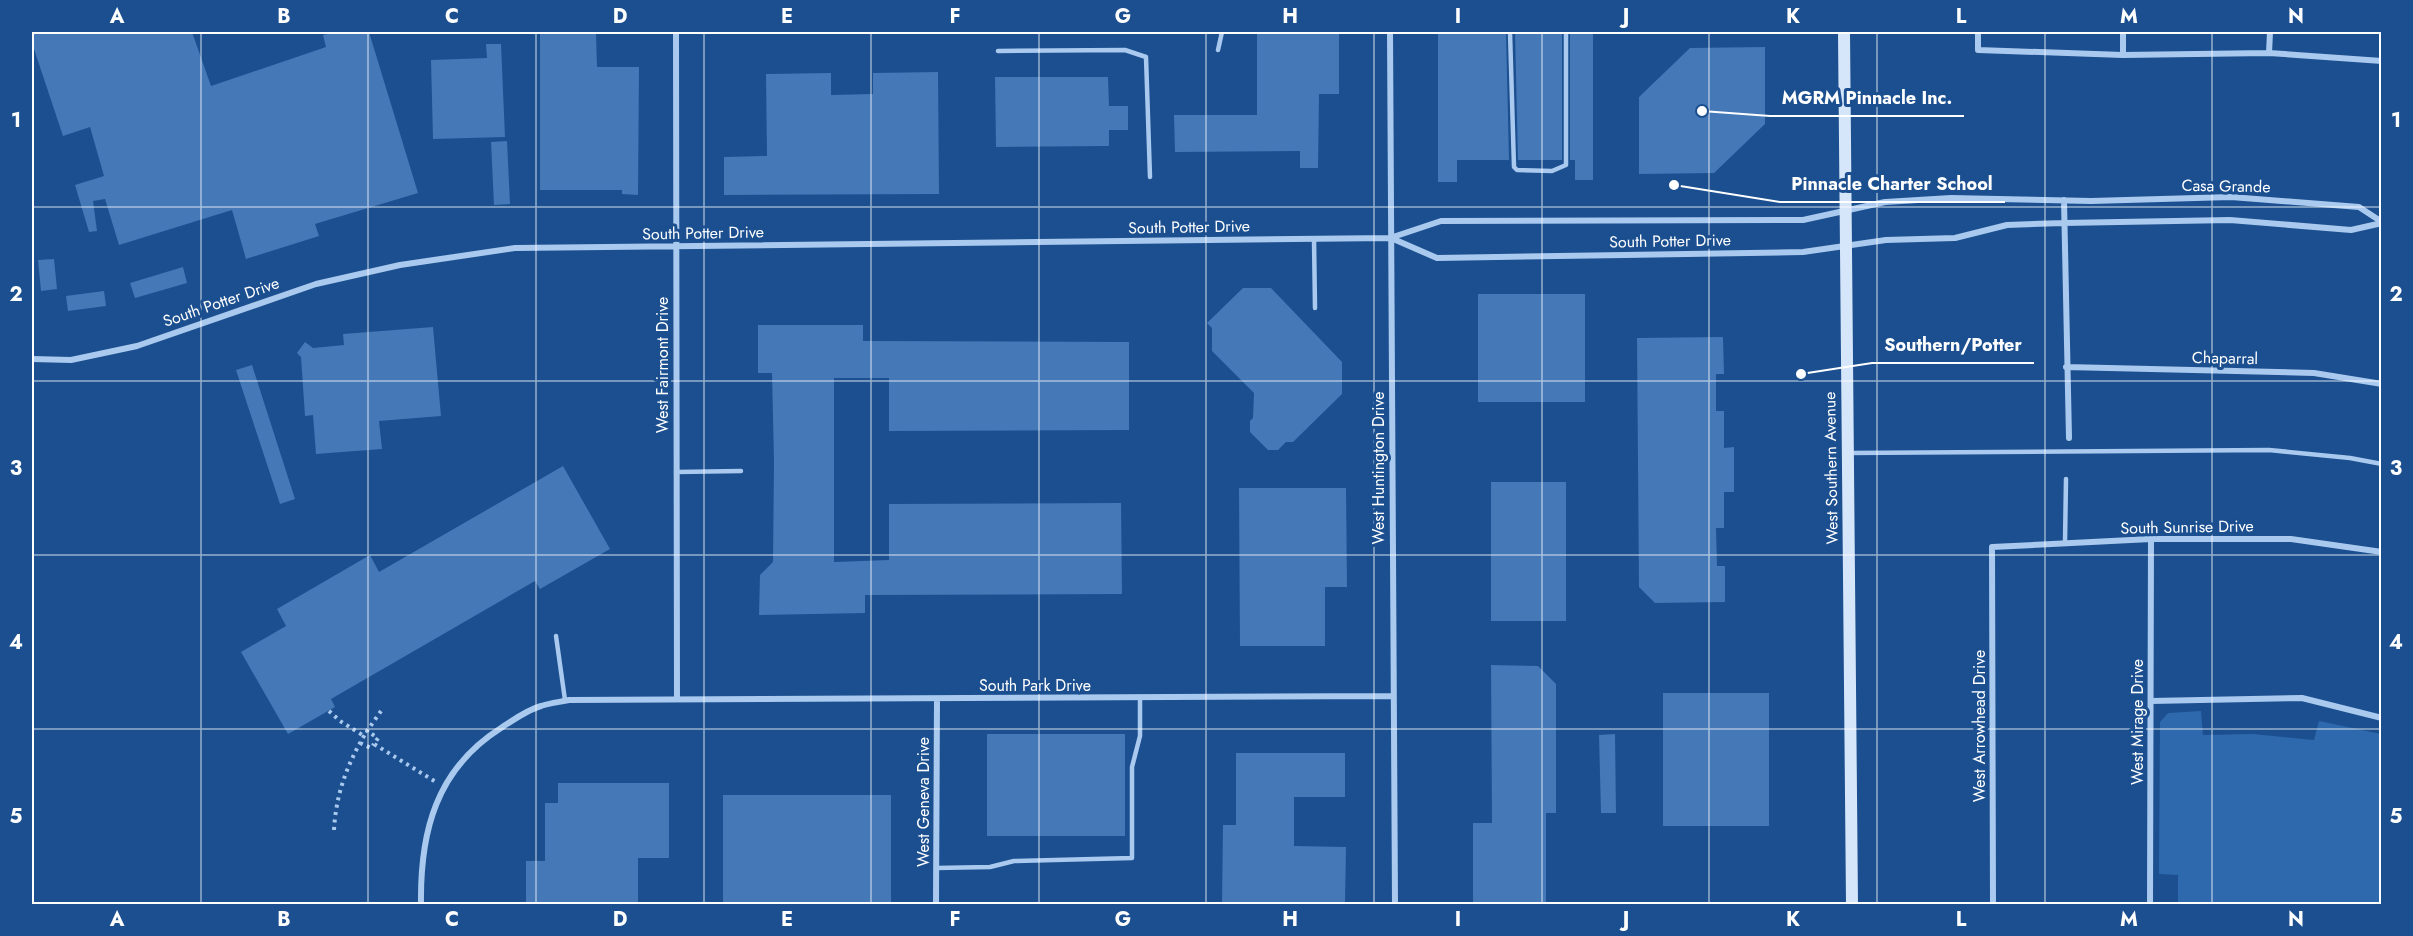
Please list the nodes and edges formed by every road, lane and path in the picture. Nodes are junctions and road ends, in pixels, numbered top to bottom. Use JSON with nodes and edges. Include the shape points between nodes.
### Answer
{"nodes":[{"id":1,"x":676,"y":32,"type":"edge"},
{"id":2,"x":1222,"y":32,"type":"edge"},
{"id":3,"x":1390,"y":32,"type":"edge"},
{"id":4,"x":1510,"y":32,"type":"edge"},
{"id":5,"x":1566,"y":32,"type":"edge"},
{"id":6,"x":1844,"y":32,"type":"edge"},
{"id":7,"x":1978,"y":32,"type":"edge"},
{"id":8,"x":2123,"y":32,"type":"edge"},
{"id":9,"x":2270,"y":32,"type":"edge"},
{"id":10,"x":1218,"y":50,"type":"dead end"},
{"id":11,"x":998,"y":51,"type":"dead end"},
{"id":12,"x":2269,"y":53,"type":"junction"},
{"id":13,"x":2123,"y":55,"type":"junction"},
{"id":14,"x":2382,"y":61,"type":"edge"},
{"id":15,"x":1150,"y":177,"type":"dead end"},
{"id":16,"x":2064,"y":200,"type":"junction"},
{"id":17,"x":1846,"y":211,"type":"junction"},
{"id":18,"x":2064,"y":223,"type":"junction"},
{"id":19,"x":2382,"y":223,"type":"edge"},
{"id":20,"x":1390,"y":238,"type":"junction"},
{"id":21,"x":1314,"y":239,"type":"junction"},
{"id":22,"x":1846,"y":245,"type":"junction"},
{"id":23,"x":675,"y":247,"type":"junction"},
{"id":24,"x":1315,"y":308,"type":"dead end"},
{"id":25,"x":32,"y":359,"type":"edge"},
{"id":26,"x":2066,"y":367,"type":"junction"},
{"id":27,"x":2382,"y":384,"type":"edge"},
{"id":28,"x":2068,"y":438,"type":"dead end"},
{"id":29,"x":1847,"y":453,"type":"junction"},
{"id":30,"x":2382,"y":464,"type":"edge"},
{"id":31,"x":741,"y":471,"type":"dead end"},
{"id":32,"x":676,"y":472,"type":"junction"},
{"id":33,"x":2066,"y":479,"type":"dead end"},
{"id":34,"x":2151,"y":539,"type":"junction"},
{"id":35,"x":2065,"y":543,"type":"junction"},
{"id":36,"x":1992,"y":547,"type":"joint"},
{"id":37,"x":2382,"y":552,"type":"edge"},
{"id":38,"x":556,"y":636,"type":"dead end"},
{"id":39,"x":1393,"y":696,"type":"junction"},
{"id":40,"x":1140,"y":697,"type":"junction"},
{"id":41,"x":677,"y":699,"type":"junction"},
{"id":42,"x":937,"y":699,"type":"junction"},
{"id":43,"x":566,"y":700,"type":"junction"},
{"id":44,"x":2151,"y":701,"type":"junction"},
{"id":45,"x":329,"y":711,"type":"dead end"},
{"id":46,"x":381,"y":711,"type":"dead end"},
{"id":47,"x":2382,"y":718,"type":"edge"},
{"id":48,"x":368,"y":731,"type":"junction"},
{"id":49,"x":364,"y":736,"type":"junction"},
{"id":50,"x":360,"y":742,"type":"junction"},
{"id":51,"x":374,"y":744,"type":"junction"},
{"id":52,"x":444,"y":787,"type":"junction"},
{"id":53,"x":334,"y":830,"type":"dead end"},
{"id":54,"x":936,"y":868,"type":"junction"},
{"id":55,"x":421,"y":904,"type":"edge"},
{"id":56,"x":936,"y":904,"type":"edge"},
{"id":57,"x":1395,"y":904,"type":"edge"},
{"id":58,"x":1852,"y":904,"type":"edge"},
{"id":59,"x":1993,"y":904,"type":"edge"},
{"id":60,"x":2150,"y":904,"type":"edge"}],
"edges":[{"from":1,"to":23,"type":"street","name":"West Fairmont Drive"},
{"from":2,"to":10,"type":"lane"},
{"from":3,"to":20,"type":"street","name":"West Huntington Drive"},
{"from":4,"to":5,"type":"lane","via":[[1514,168],[1552,171],[1566,165]]},
{"from":6,"to":17,"type":"main road","name":"West Southern Avenue"},
{"from":7,"to":13,"type":"street","via":[[1978,50]]},
{"from":8,"to":13,"type":"street"},
{"from":9,"to":12,"type":"street"},
{"from":11,"to":15,"type":"lane","via":[[1125,50],[1146,57]]},
{"from":12,"to":13,"type":"street"},
{"from":12,"to":14,"type":"street"},
{"from":16,"to":17,"type":"street","name":"Casa Grande","via":[[1951,198],[1885,202]]},
{"from":16,"to":18,"type":"street"},
{"from":16,"to":19,"type":"street","name":"Casa Grande","via":[[2231,197],[2359,207]]},
{"from":17,"to":20,"type":"street","name":"South Potter Drive","via":[[1803,220],[1441,221]]},
{"from":17,"to":22,"type":"main road","name":"West Southern Avenue"},
{"from":18,"to":19,"type":"street","name":"Casa Grande","via":[[2230,220],[2351,230]]},
{"from":18,"to":22,"type":"street","name":"Casa Grande","via":[[2007,225],[1955,238]]},
{"from":18,"to":26,"type":"street"},
{"from":20,"to":21,"type":"street","name":"South Potter Drive"},
{"from":20,"to":22,"type":"street","name":"South Potter Drive","via":[[1437,258],[1803,252]]},
{"from":20,"to":39,"type":"street","name":"West Huntington Drive"},
{"from":21,"to":23,"type":"street","name":"South Potter Drive"},
{"from":21,"to":24,"type":"lane"},
{"from":22,"to":29,"type":"main road","name":"West Southern Avenue"},
{"from":23,"to":25,"type":"street","name":"South Potter Drive","via":[[514,248],[399,265],[316,284],[137,346],[71,360]]},
{"from":23,"to":32,"type":"street","name":"West Fairmont Drive"},
{"from":26,"to":27,"type":"street","name":"Chaparral","via":[[2314,373]]},
{"from":26,"to":28,"type":"street"},
{"from":29,"to":30,"type":"lane","via":[[2269,450]]},
{"from":29,"to":58,"type":"main road","name":"West Southern Avenue"},
{"from":31,"to":32,"type":"lane"},
{"from":32,"to":41,"type":"street","name":"West Fairmont Drive"},
{"from":33,"to":35,"type":"lane"},
{"from":34,"to":35,"type":"street","name":"South Sunrise Drive"},
{"from":34,"to":37,"type":"street","name":"South Sunrise Drive","via":[[2290,539]]},
{"from":34,"to":44,"type":"street","name":"West Mirage Drive"},
{"from":35,"to":36,"type":"street","name":"South Sunrise Drive"},
{"from":36,"to":59,"type":"street","name":"West Arrowhead Drive"},
{"from":38,"to":43,"type":"lane"},
{"from":39,"to":40,"type":"street","name":"South Park Drive"},
{"from":39,"to":57,"type":"street","name":"West Huntington Drive"},
{"from":40,"to":42,"type":"street","name":"South Park Drive"},
{"from":40,"to":54,"type":"lane","via":[[1140,736],[1132,767],[1132,858],[1014,861],[990,867]]},
{"from":41,"to":42,"type":"street","name":"South Park Drive"},
{"from":41,"to":43,"type":"street","name":"South Park Drive"},
{"from":42,"to":54,"type":"street","name":"West Geneva Drive"},
{"from":43,"to":52,"type":"street","name":"South Park Drive","via":[[540,706],[488,736],[467,755]]},
{"from":44,"to":47,"type":"street","via":[[2302,698]]},
{"from":44,"to":60,"type":"street","name":"West Mirage Drive"},
{"from":45,"to":49,"type":"path"},
{"from":46,"to":48,"type":"path"},
{"from":48,"to":49,"type":"path"},
{"from":48,"to":51,"type":"path","via":[[378,738]]},
{"from":49,"to":50,"type":"path"},
{"from":50,"to":51,"type":"path","via":[[371,748]]},
{"from":50,"to":53,"type":"path","via":[[340,789]]},
{"from":51,"to":52,"type":"path"},
{"from":52,"to":55,"type":"street","name":"South Park Drive","via":[[432,812],[424,847]]},
{"from":54,"to":56,"type":"street","name":"West Geneva Drive"}]}
